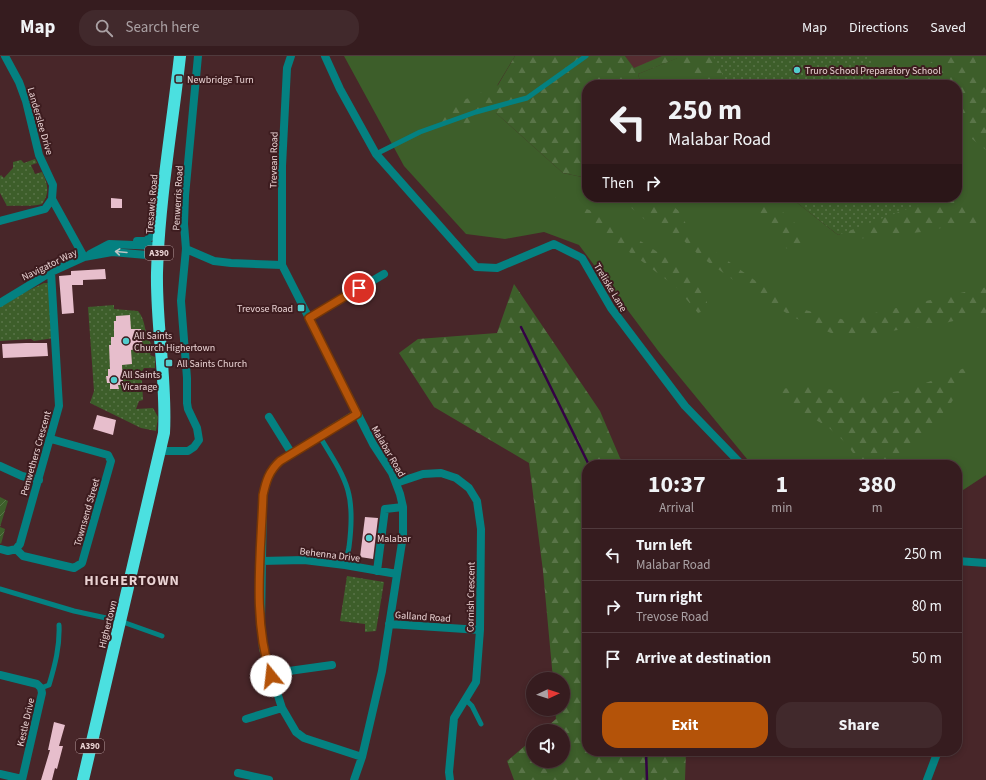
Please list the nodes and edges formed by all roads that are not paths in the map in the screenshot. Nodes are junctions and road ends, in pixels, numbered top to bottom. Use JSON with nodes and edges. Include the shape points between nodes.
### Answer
{"nodes":[{"id":1,"x":5,"y":56,"type":"edge"},
{"id":2,"x":180,"y":56,"type":"edge"},
{"id":3,"x":198,"y":56,"type":"edge"},
{"id":4,"x":291,"y":56,"type":"edge"},
{"id":5,"x":325,"y":56,"type":"edge"},
{"id":6,"x":586,"y":56,"type":"edge"},
{"id":7,"x":376,"y":154,"type":"junction"},
{"id":8,"x":52,"y":199,"type":"junction"},
{"id":9,"x":0,"y":221,"type":"edge"},
{"id":10,"x":161,"y":227,"type":"junction"},
{"id":11,"x":109,"y":244,"type":"junction"},
{"id":12,"x":186,"y":249,"type":"junction"},
{"id":13,"x":159,"y":251,"type":"junction"},
{"id":14,"x":84,"y":257,"type":"junction"},
{"id":15,"x":282,"y":265,"type":"junction"},
{"id":16,"x":51,"y":272,"type":"junction"},
{"id":17,"x":384,"y":274,"type":"dead end"},
{"id":18,"x":0,"y":303,"type":"edge"},
{"id":19,"x":309,"y":318,"type":"junction"},
{"id":20,"x":357,"y":414,"type":"junction"},
{"id":21,"x":269,"y":417,"type":"dead end"},
{"id":22,"x":320,"y":437,"type":"junction"},
{"id":23,"x":51,"y":439,"type":"junction"},
{"id":24,"x":161,"y":451,"type":"junction"},
{"id":25,"x":292,"y":454,"type":"junction"},
{"id":26,"x":737,"y":460,"type":"edge"},
{"id":27,"x":0,"y":466,"type":"edge"},
{"id":28,"x":39,"y":480,"type":"junction"},
{"id":29,"x":396,"y":483,"type":"junction"},
{"id":30,"x":403,"y":507,"type":"junction"},
{"id":31,"x":0,"y":549,"type":"edge"},
{"id":32,"x":16,"y":549,"type":"junction"},
{"id":33,"x":261,"y":561,"type":"junction"},
{"id":34,"x":962,"y":561,"type":"edge"},
{"id":35,"x":986,"y":563,"type":"edge"},
{"id":36,"x":345,"y":565,"type":"junction"},
{"id":37,"x":377,"y":571,"type":"junction"},
{"id":38,"x":397,"y":574,"type":"junction"},
{"id":39,"x":0,"y":589,"type":"edge"},
{"id":40,"x":120,"y":621,"type":"junction"},
{"id":41,"x":390,"y":624,"type":"junction"},
{"id":42,"x":59,"y":625,"type":"dead end"},
{"id":43,"x":480,"y":630,"type":"junction"},
{"id":44,"x":162,"y":636,"type":"dead end"},
{"id":45,"x":332,"y":664,"type":"dead end"},
{"id":46,"x":0,"y":675,"type":"edge"},
{"id":47,"x":271,"y":676,"type":"junction"},
{"id":48,"x":41,"y":688,"type":"junction"},
{"id":49,"x":465,"y":699,"type":"junction"},
{"id":50,"x":282,"y":708,"type":"junction"},
{"id":51,"x":246,"y":719,"type":"dead end"},
{"id":52,"x":481,"y":724,"type":"dead end"},
{"id":53,"x":936,"y":756,"type":"edge"},
{"id":54,"x":362,"y":757,"type":"junction"},
{"id":55,"x":238,"y":773,"type":"dead end"},
{"id":56,"x":0,"y":774,"type":"edge"},
{"id":57,"x":22,"y":779,"type":"edge"},
{"id":58,"x":83,"y":780,"type":"edge"},
{"id":59,"x":269,"y":780,"type":"edge"},
{"id":60,"x":354,"y":780,"type":"edge"},
{"id":61,"x":450,"y":780,"type":"edge"},
{"id":62,"x":927,"y":780,"type":"edge"}],
"edges":[{"from":1,"to":8,"type":"street","name":"Landerslee Drive","via":[[26,101],[39,155],[53,185]]},
{"from":2,"to":10,"type":"highway","name":"Tresawls Road","number":"A390"},
{"from":3,"to":12,"type":"street","name":"Penwerris Road","via":[[185,196]]},
{"from":4,"to":15,"type":"street","name":"Trevean Road","via":[[287,68],[283,151]]},
{"from":5,"to":7,"type":"street","name":"Treliske Lane"},
{"from":6,"to":7,"type":"lane","via":[[527,98],[476,112],[420,132]]},
{"from":7,"to":26,"type":"street","name":"Treliske Lane","via":[[476,267],[497,268],[554,244],[582,258],[611,308],[685,406]]},
{"from":8,"to":9,"type":"street","via":[[45,209]]},
{"from":8,"to":14,"type":"street","name":"Landerslee Drive"},
{"from":10,"to":11,"type":"street","via":[[146,241],[127,240]]},
{"from":10,"to":13,"type":"highway","name":"Tresawls Road","number":"A390"},
{"from":11,"to":13,"type":"street"},
{"from":11,"to":14,"type":"street"},
{"from":12,"to":15,"type":"street","via":[[214,261]]},
{"from":12,"to":24,"type":"street","name":"Penwerris Road","via":[[181,301],[187,403],[199,440],[188,451]]},
{"from":13,"to":14,"type":"street","name":"Navigator Way","one_way":true,"via":[[112,252]]},
{"from":13,"to":24,"type":"highway","name":"Tresawls Road","number":"A390","via":[[157,300],[166,406]]},
{"from":14,"to":16,"type":"street","name":"Navigator Way"},
{"from":15,"to":19,"type":"street","name":"Malabar Road"},
{"from":16,"to":18,"type":"street","name":"Navigator Way"},
{"from":16,"to":23,"type":"street","name":"Penwethers Crescent","via":[[59,406]]},
{"from":17,"to":19,"type":"street"},
{"from":19,"to":20,"type":"street","name":"Malabar Road"},
{"from":20,"to":22,"type":"street"},
{"from":20,"to":29,"type":"street","name":"Malabar Road"},
{"from":21,"to":25,"type":"street"},
{"from":22,"to":25,"type":"street"},
{"from":22,"to":36,"type":"lane","via":[[346,481],[351,500],[350,537]]},
{"from":23,"to":28,"type":"street","name":"Penwethers Crescent"},
{"from":23,"to":32,"type":"street","name":"Townsend Street","via":[[108,455],[111,461],[82,563],[74,568],[23,556]]},
{"from":24,"to":40,"type":"highway","name":"Highertown","number":"A390"},
{"from":25,"to":33,"type":"street","via":[[272,468],[268,476],[263,495]]},
{"from":27,"to":28,"type":"street"},
{"from":28,"to":32,"type":"street","name":"Penwethers Crescent","via":[[20,544]]},
{"from":29,"to":30,"type":"street","name":"Malabar Road"},
{"from":29,"to":43,"type":"street","name":"Cornish Crescent","via":[[423,474],[441,473],[456,478],[469,488],[477,501],[481,529]]},
{"from":30,"to":37,"type":"street","via":[[385,509]]},
{"from":30,"to":38,"type":"street","name":"Malabar Road","via":[[403,536]]},
{"from":31,"to":32,"type":"street"},
{"from":33,"to":36,"type":"street","name":"Behenna Drive","via":[[304,560]]},
{"from":33,"to":47,"type":"street","via":[[260,623],[263,649]]},
{"from":34,"to":35,"type":"street"},
{"from":36,"to":37,"type":"street","name":"Behenna Drive"},
{"from":37,"to":38,"type":"street","name":"Behenna Drive"},
{"from":38,"to":41,"type":"street","name":"Malabar Road"},
{"from":39,"to":40,"type":"lane","via":[[74,611]]},
{"from":40,"to":44,"type":"lane"},
{"from":40,"to":58,"type":"highway","name":"Highertown","number":"A390"},
{"from":41,"to":43,"type":"street","name":"Galland Road"},
{"from":41,"to":54,"type":"street","name":"Malabar Road","via":[[377,697]]},
{"from":42,"to":48,"type":"lane","via":[[60,637],[55,664],[49,684]]},
{"from":43,"to":49,"type":"street","name":"Cornish Crescent","via":[[476,682]]},
{"from":45,"to":47,"type":"street"},
{"from":46,"to":48,"type":"street","name":"Kestle Drive","via":[[37,684]]},
{"from":47,"to":50,"type":"street"},
{"from":48,"to":57,"type":"street","name":"Kestle Drive","via":[[42,693]]},
{"from":49,"to":52,"type":"lane","via":[[472,706]]},
{"from":49,"to":61,"type":"street","name":"Cornish Crescent","via":[[454,718]]},
{"from":50,"to":51,"type":"street"},
{"from":50,"to":54,"type":"street","via":[[296,732],[304,738]]},
{"from":53,"to":62,"type":"street"},
{"from":54,"to":60,"type":"street","name":"Malabar Road"},
{"from":55,"to":59,"type":"street"},
{"from":56,"to":57,"type":"street"}]}
